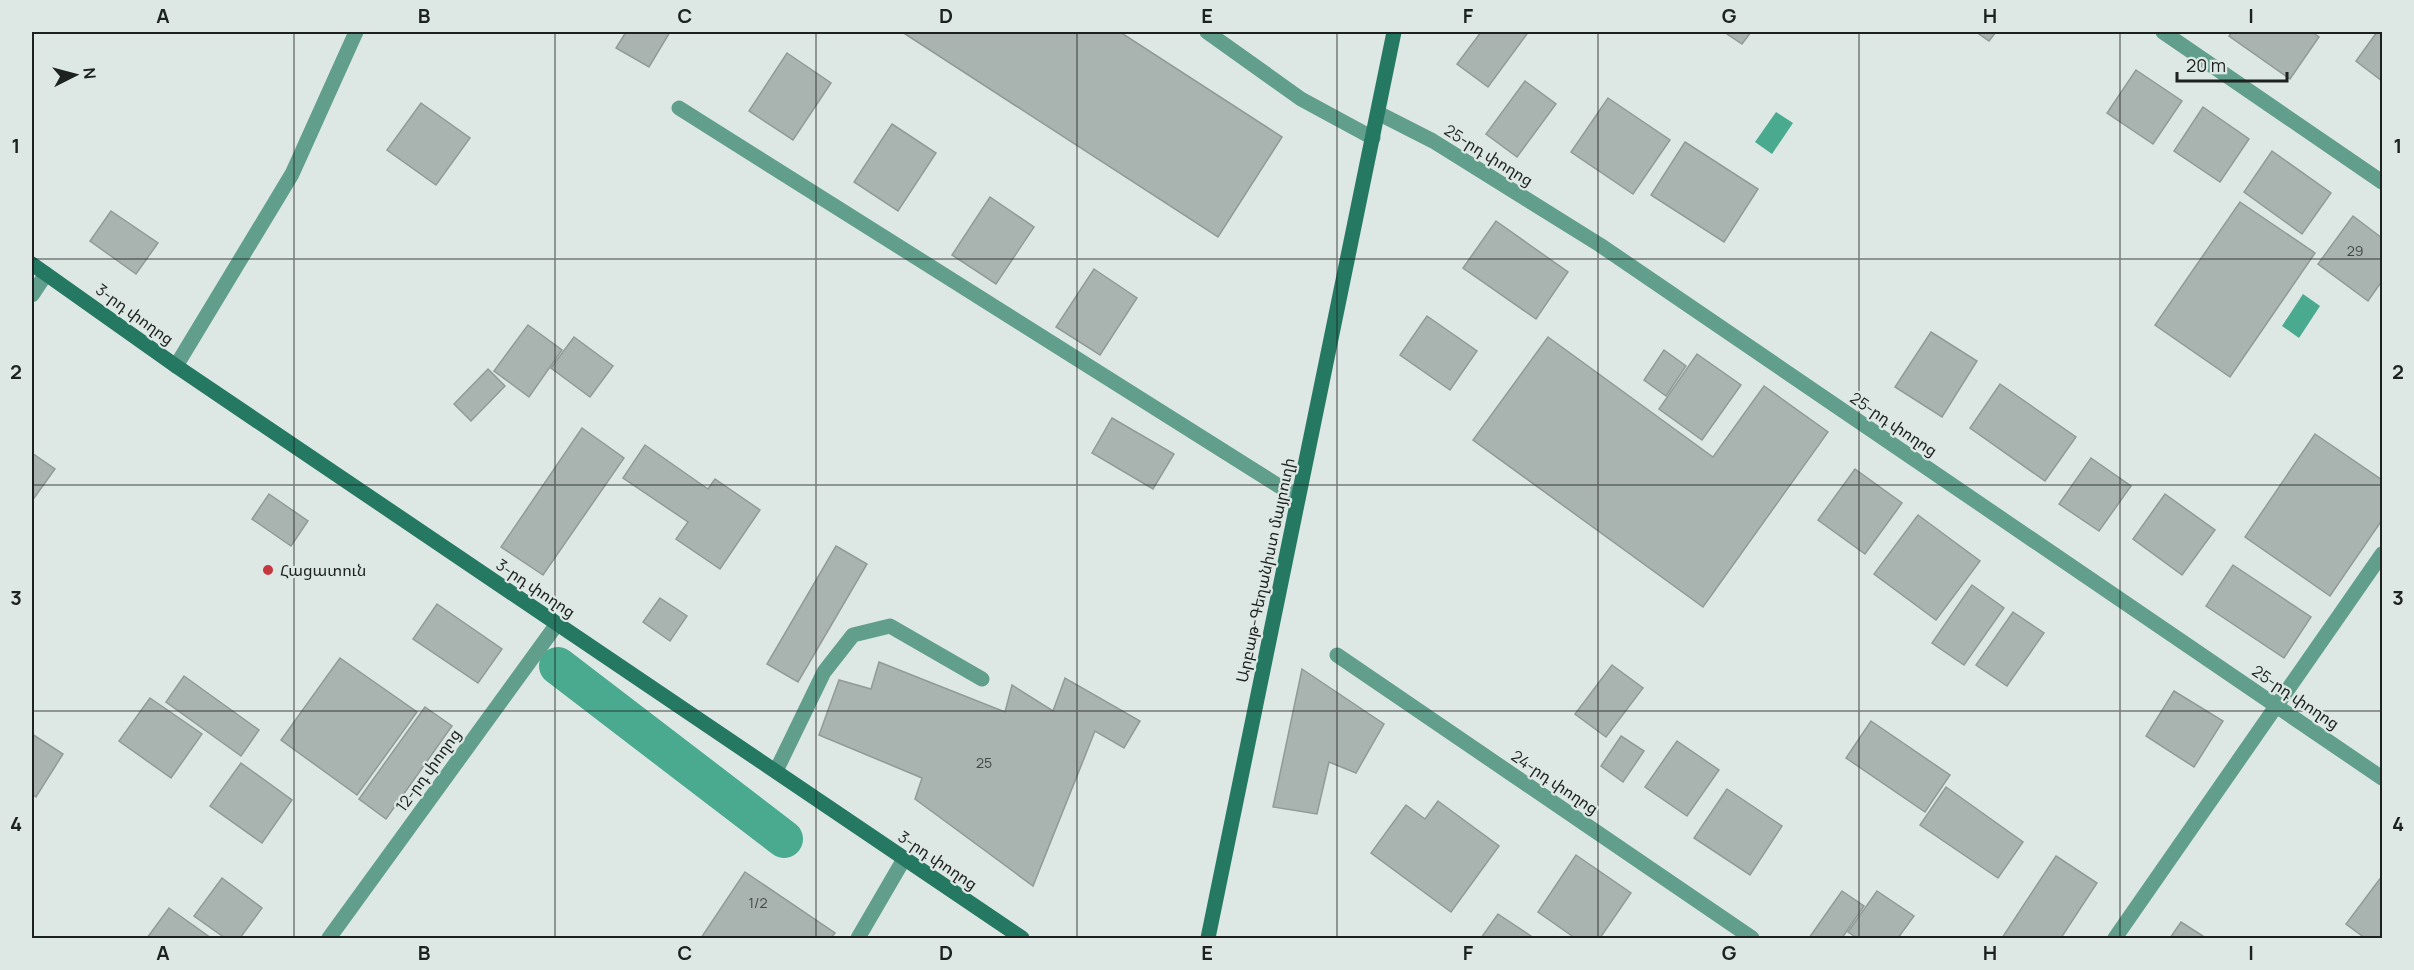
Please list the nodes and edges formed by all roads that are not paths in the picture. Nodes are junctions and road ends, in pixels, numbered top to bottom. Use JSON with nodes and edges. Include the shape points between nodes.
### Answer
{"nodes":[{"id":1,"x":356,"y":32,"type":"edge"},
{"id":2,"x":1207,"y":32,"type":"edge"},
{"id":3,"x":1394,"y":32,"type":"edge"},
{"id":4,"x":2163,"y":32,"type":"edge"},
{"id":5,"x":679,"y":108,"type":"dead end"},
{"id":6,"x":1378,"y":113,"type":"junction"},
{"id":7,"x":1373,"y":138,"type":"junction"},
{"id":8,"x":2382,"y":182,"type":"edge"},
{"id":9,"x":32,"y":264,"type":"edge"},
{"id":10,"x":46,"y":274,"type":"junction"},
{"id":11,"x":32,"y":295,"type":"edge"},
{"id":12,"x":176,"y":366,"type":"junction"},
{"id":13,"x":1298,"y":498,"type":"junction"},
{"id":14,"x":2382,"y":554,"type":"edge"},
{"id":15,"x":557,"y":624,"type":"junction"},
{"id":16,"x":1337,"y":655,"type":"dead end"},
{"id":17,"x":982,"y":678,"type":"dead end"},
{"id":18,"x":2277,"y":707,"type":"junction"},
{"id":19,"x":776,"y":771,"type":"junction"},
{"id":20,"x":2382,"y":778,"type":"edge"},
{"id":21,"x":904,"y":859,"type":"junction"},
{"id":22,"x":329,"y":939,"type":"edge"},
{"id":23,"x":858,"y":939,"type":"edge"},
{"id":24,"x":1022,"y":939,"type":"edge"},
{"id":25,"x":1208,"y":939,"type":"edge"},
{"id":26,"x":1752,"y":939,"type":"edge"},
{"id":27,"x":2115,"y":939,"type":"edge"}],
"edges":[{"from":1,"to":12,"type":"street","via":[[292,174]]},
{"from":2,"to":7,"type":"street","via":[[1301,99]]},
{"from":3,"to":6,"type":"main road","name":"Արբաթ-Գեղանիստ մայրուղի"},
{"from":4,"to":8,"type":"street"},
{"from":5,"to":13,"type":"street"},
{"from":6,"to":7,"type":"main road","name":"Արբաթ-Գեղանիստ մայրուղի"},
{"from":6,"to":18,"type":"street","name":"25-րդ փողոց","via":[[1433,141],[1600,245]]},
{"from":7,"to":13,"type":"main road","name":"Արբաթ-Գեղանիստ մայրուղի"},
{"from":9,"to":10,"type":"main road","name":"3-րդ փողոց"},
{"from":10,"to":11,"type":"street"},
{"from":10,"to":12,"type":"main road","name":"3-րդ փողոց"},
{"from":12,"to":15,"type":"main road","name":"3-րդ փողոց"},
{"from":13,"to":25,"type":"main road","name":"Արբաթ-Գեղանիստ մայրուղի"},
{"from":14,"to":18,"type":"street"},
{"from":15,"to":19,"type":"main road","name":"3-րդ փողոց"},
{"from":15,"to":22,"type":"street","name":"12-րդ փողոց"},
{"from":16,"to":26,"type":"street","name":"24-րդ փողոց"},
{"from":17,"to":19,"type":"street","via":[[890,626],[853,635],[824,672]]},
{"from":18,"to":20,"type":"street","name":"25-րդ փողոց"},
{"from":18,"to":27,"type":"street"},
{"from":19,"to":21,"type":"main road","name":"3-րդ փողոց"},
{"from":21,"to":23,"type":"street"},
{"from":21,"to":24,"type":"main road","name":"3-րդ փողոց"}]}
